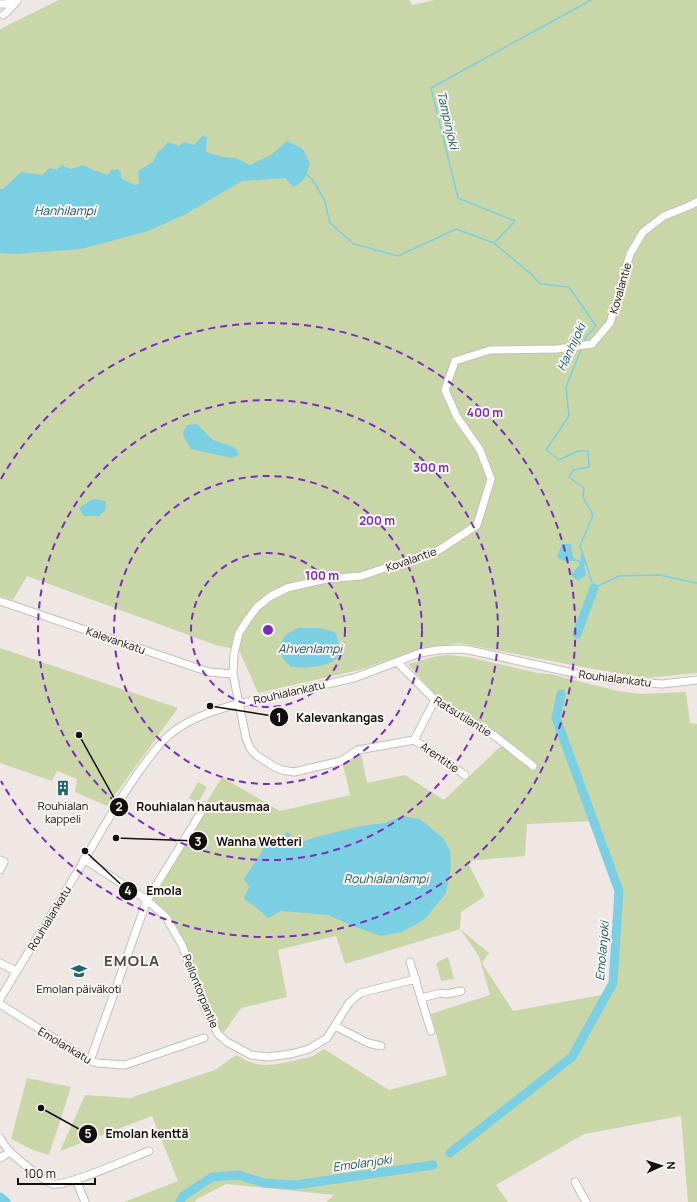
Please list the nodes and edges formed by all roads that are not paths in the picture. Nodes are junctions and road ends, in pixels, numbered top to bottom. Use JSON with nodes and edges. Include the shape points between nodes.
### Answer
{"nodes":[{"id":1,"x":18,"y":0,"type":"edge"},
{"id":2,"x":0,"y":5,"type":"edge"},
{"id":3,"x":1,"y":17,"type":"edge"},
{"id":4,"x":697,"y":202,"type":"edge"},
{"id":5,"x":0,"y":600,"type":"edge"},
{"id":6,"x":397,"y":662,"type":"junction"},
{"id":7,"x":233,"y":674,"type":"junction"},
{"id":8,"x":697,"y":680,"type":"edge"},
{"id":9,"x":435,"y":700,"type":"junction"},
{"id":10,"x":238,"y":704,"type":"junction"},
{"id":11,"x":414,"y":740,"type":"junction"},
{"id":12,"x":533,"y":766,"type":"dead end"},
{"id":13,"x":465,"y":775,"type":"dead end"},
{"id":14,"x":205,"y":806,"type":"dead end"},
{"id":15,"x":84,"y":859,"type":"junction"},
{"id":16,"x":0,"y":860,"type":"edge"},
{"id":17,"x":0,"y":870,"type":"edge"},
{"id":18,"x":147,"y":900,"type":"junction"},
{"id":19,"x":410,"y":962,"type":"dead end"},
{"id":20,"x":0,"y":963,"type":"edge"},
{"id":21,"x":16,"y":971,"type":"junction"},
{"id":22,"x":416,"y":978,"type":"junction"},
{"id":23,"x":461,"y":991,"type":"dead end"},
{"id":24,"x":421,"y":998,"type":"junction"},
{"id":25,"x":0,"y":999,"type":"edge"},
{"id":26,"x":0,"y":1004,"type":"edge"},
{"id":27,"x":335,"y":1026,"type":"junction"},
{"id":28,"x":431,"y":1031,"type":"dead end"},
{"id":29,"x":204,"y":1038,"type":"dead end"},
{"id":30,"x":381,"y":1046,"type":"dead end"},
{"id":31,"x":90,"y":1061,"type":"junction"},
{"id":32,"x":0,"y":1138,"type":"edge"},
{"id":33,"x":149,"y":1151,"type":"dead end"},
{"id":34,"x":10,"y":1152,"type":"junction"},
{"id":35,"x":0,"y":1158,"type":"edge"},
{"id":36,"x":76,"y":1180,"type":"junction"},
{"id":37,"x":574,"y":1182,"type":"dead end"},
{"id":38,"x":85,"y":1202,"type":"edge"},
{"id":39,"x":586,"y":1202,"type":"edge"}],
"edges":[{"from":1,"to":2,"type":"street"},
{"from":1,"to":3,"type":"street"},
{"from":2,"to":3,"type":"street","via":[[3,10]]},
{"from":4,"to":7,"type":"street","name":"Kovalantie","via":[[664,216],[643,232],[630,254],[610,323],[592,344],[557,349],[490,350],[456,361],[445,390],[457,417],[480,450],[491,479],[477,525],[439,550],[361,576],[326,579],[287,588],[271,596],[257,607],[239,633]]},
{"from":5,"to":7,"type":"street","name":"Kalevankatu","via":[[209,672]]},
{"from":6,"to":8,"type":"street","name":"Rouhialankatu","via":[[420,653],[459,649],[611,680],[648,684]]},
{"from":6,"to":9,"type":"street","name":"Ratsutilantie"},
{"from":6,"to":10,"type":"street","name":"Rouhialankatu","via":[[354,678]]},
{"from":7,"to":10,"type":"street","name":"Kovalantie"},
{"from":9,"to":11,"type":"street"},
{"from":9,"to":12,"type":"street","name":"Ratsutilantie","via":[[495,736]]},
{"from":10,"to":11,"type":"street","name":"Kovalantie","via":[[250,748],[256,755],[282,770],[294,772],[341,762],[358,750]]},
{"from":10,"to":15,"type":"street","name":"Rouhialankatu","via":[[218,709],[184,724],[160,743],[115,807]]},
{"from":11,"to":13,"type":"street","name":"Arentitie"},
{"from":14,"to":18,"type":"street"},
{"from":15,"to":18,"type":"street","name":"Pellontorpantie"},
{"from":15,"to":21,"type":"street","name":"Rouhialankatu"},
{"from":16,"to":17,"type":"street","via":[[4,862]]},
{"from":18,"to":27,"type":"street","name":"Pellontorpantie","via":[[166,917],[182,945],[206,1011],[218,1034],[227,1042],[251,1055],[267,1057],[291,1054],[309,1049],[327,1038]]},
{"from":18,"to":31,"type":"street"},
{"from":19,"to":22,"type":"street"},
{"from":20,"to":21,"type":"street"},
{"from":21,"to":25,"type":"street","name":"Rouhialankatu"},
{"from":22,"to":24,"type":"street"},
{"from":22,"to":27,"type":"street","name":"Pellontorpantie","via":[[360,993],[349,1003]]},
{"from":23,"to":24,"type":"street"},
{"from":24,"to":28,"type":"street"},
{"from":26,"to":31,"type":"street","name":"Emolankatu"},
{"from":27,"to":30,"type":"street","via":[[368,1043]]},
{"from":29,"to":31,"type":"street","name":"Emolankatu","via":[[125,1065]]},
{"from":32,"to":34,"type":"street"},
{"from":33,"to":36,"type":"street"},
{"from":34,"to":35,"type":"street"},
{"from":34,"to":36,"type":"street","via":[[46,1182],[54,1185]]},
{"from":36,"to":38,"type":"street"},
{"from":37,"to":39,"type":"street"}]}
